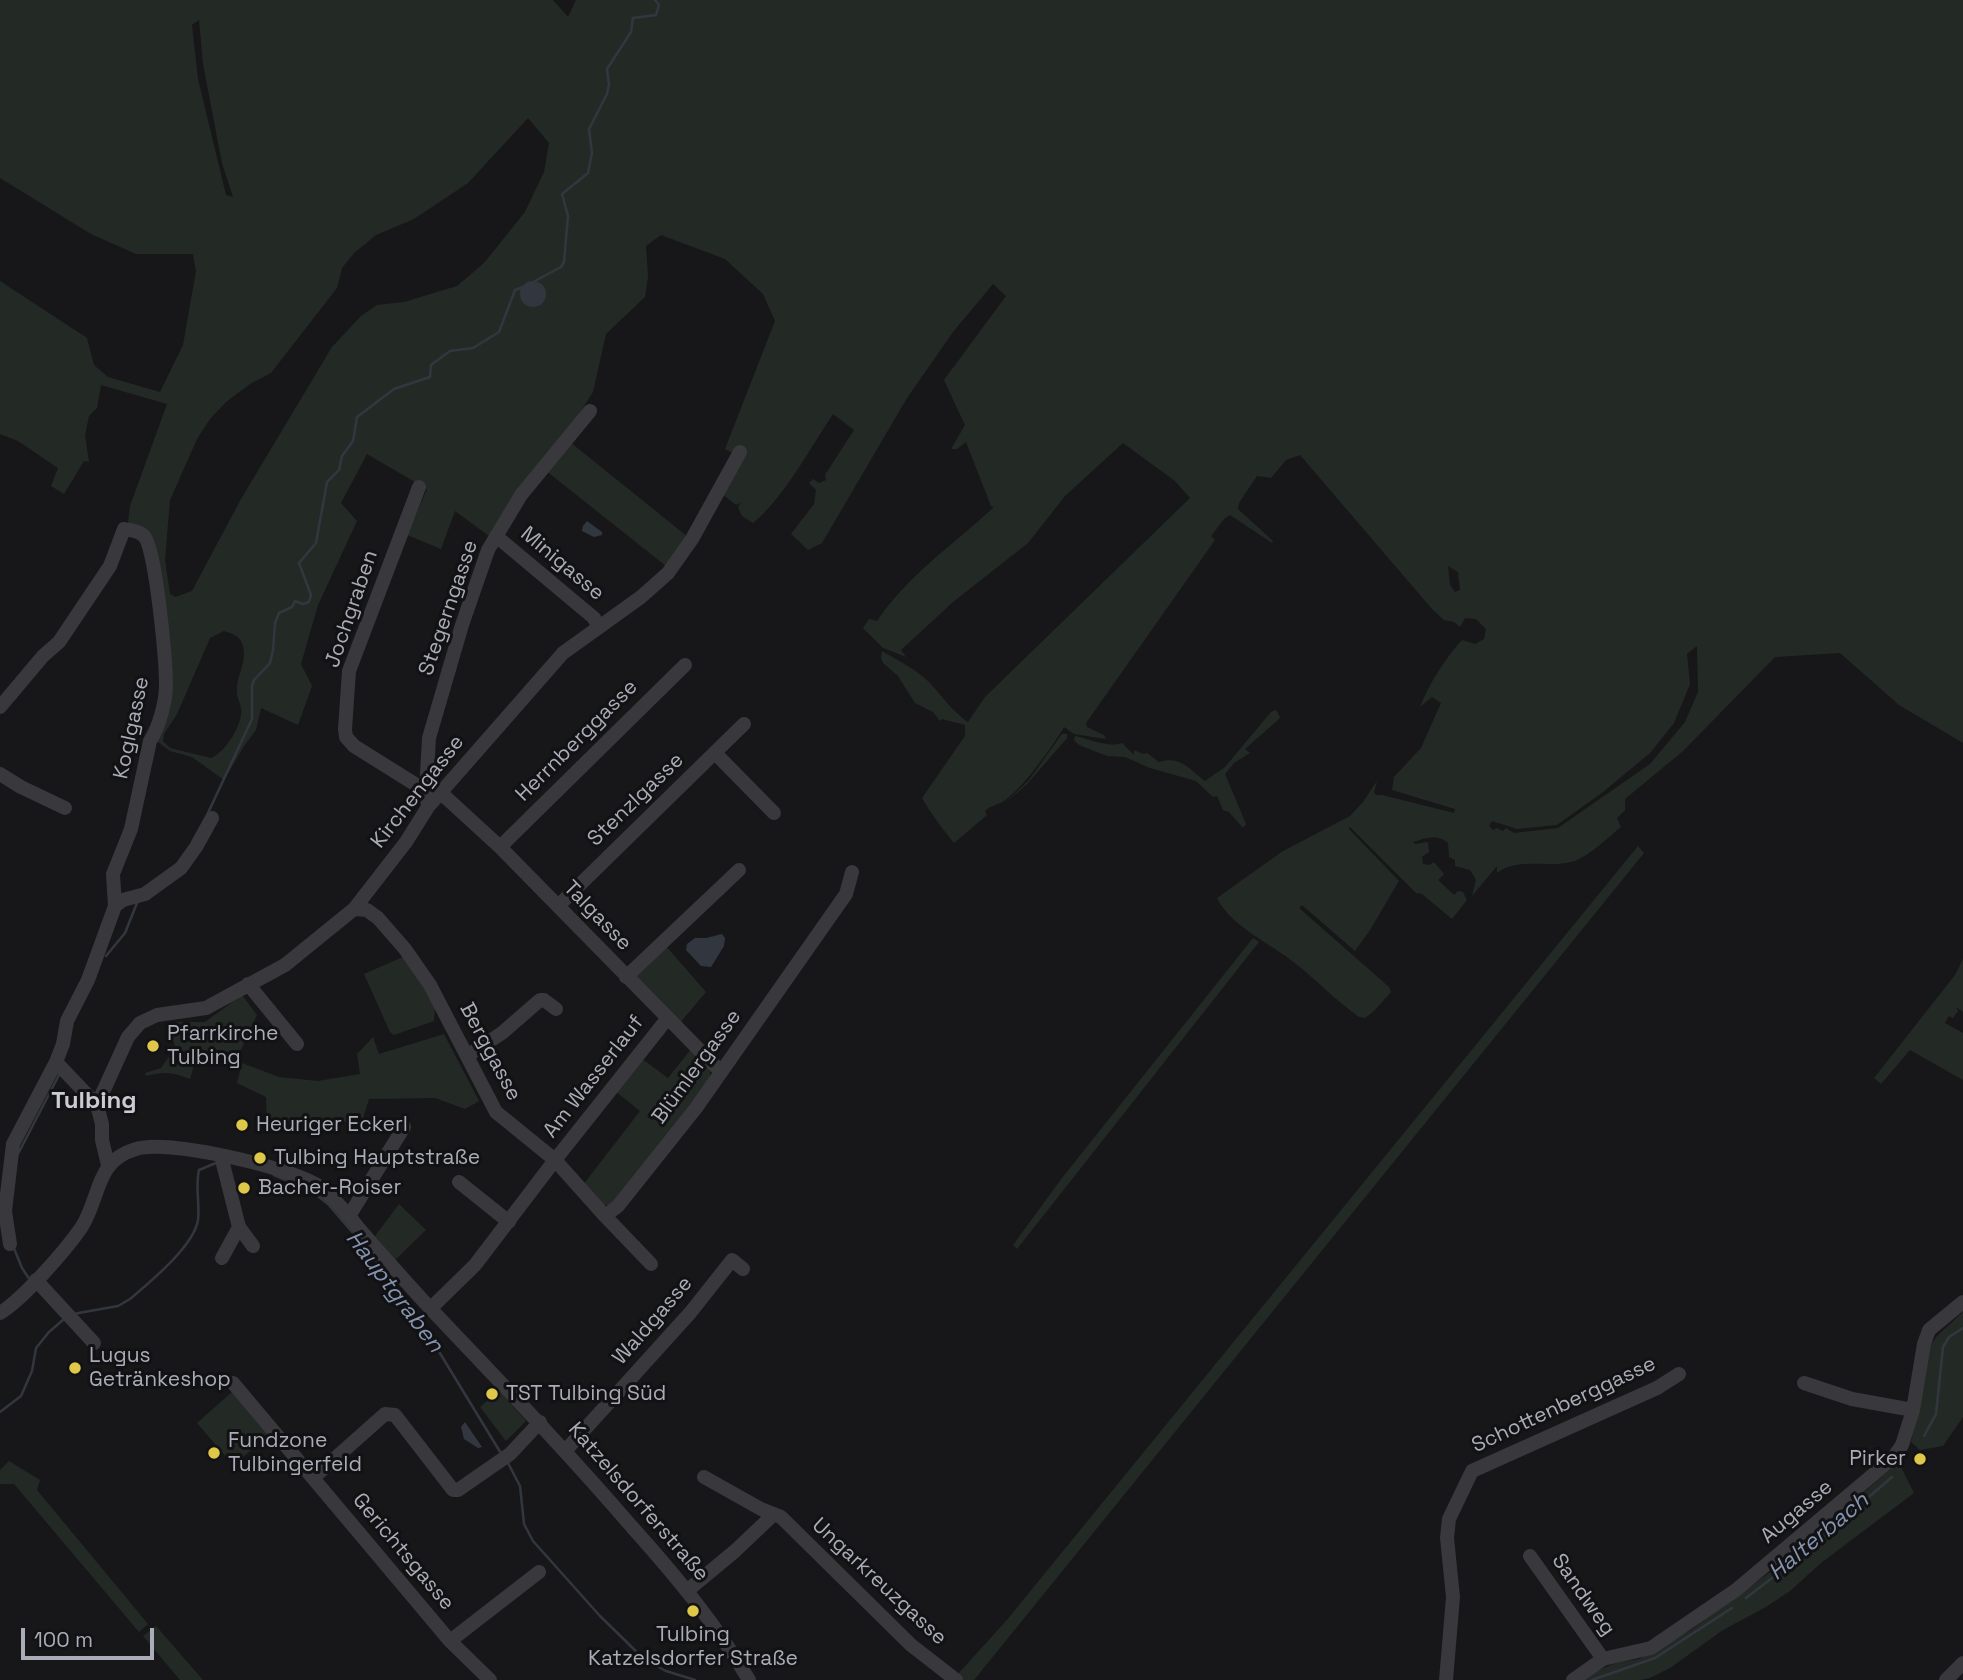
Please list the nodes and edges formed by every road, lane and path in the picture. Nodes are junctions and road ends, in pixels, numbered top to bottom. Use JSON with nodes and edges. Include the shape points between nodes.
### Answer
{"nodes":[{"id":1,"x":590,"y":411,"type":"dead end"},
{"id":2,"x":740,"y":452,"type":"dead end"},
{"id":3,"x":419,"y":487,"type":"dead end"},
{"id":4,"x":496,"y":536,"type":"junction"},
{"id":5,"x":598,"y":626,"type":"junction"},
{"id":6,"x":684,"y":665,"type":"dead end"},
{"id":7,"x":6,"y":687,"type":"edge"},
{"id":8,"x":0,"y":707,"type":"edge"},
{"id":9,"x":744,"y":724,"type":"dead end"},
{"id":10,"x":715,"y":753,"type":"junction"},
{"id":11,"x":0,"y":774,"type":"edge"},
{"id":12,"x":433,"y":791,"type":"junction"},
{"id":13,"x":65,"y":808,"type":"dead end"},
{"id":14,"x":774,"y":813,"type":"dead end"},
{"id":15,"x":212,"y":818,"type":"dead end"},
{"id":16,"x":500,"y":847,"type":"junction"},
{"id":17,"x":739,"y":870,"type":"dead end"},
{"id":18,"x":852,"y":872,"type":"dead end"},
{"id":19,"x":114,"y":906,"type":"junction"},
{"id":20,"x":558,"y":906,"type":"junction"},
{"id":21,"x":354,"y":909,"type":"junction"},
{"id":22,"x":626,"y":977,"type":"junction"},
{"id":23,"x":248,"y":984,"type":"junction"},
{"id":24,"x":556,"y":1009,"type":"dead end"},
{"id":25,"x":667,"y":1019,"type":"junction"},
{"id":26,"x":297,"y":1044,"type":"dead end"},
{"id":27,"x":467,"y":1056,"type":"junction"},
{"id":28,"x":56,"y":1062,"type":"junction"},
{"id":29,"x":720,"y":1072,"type":"junction"},
{"id":30,"x":97,"y":1105,"type":"junction"},
{"id":31,"x":404,"y":1127,"type":"dead end"},
{"id":32,"x":555,"y":1160,"type":"junction"},
{"id":33,"x":222,"y":1163,"type":"junction"},
{"id":34,"x":108,"y":1165,"type":"junction"},
{"id":35,"x":459,"y":1182,"type":"dead end"},
{"id":36,"x":349,"y":1216,"type":"junction"},
{"id":37,"x":606,"y":1216,"type":"junction"},
{"id":38,"x":509,"y":1222,"type":"junction"},
{"id":39,"x":239,"y":1227,"type":"junction"},
{"id":40,"x":10,"y":1244,"type":"dead end"},
{"id":41,"x":253,"y":1246,"type":"dead end"},
{"id":42,"x":222,"y":1258,"type":"dead end"},
{"id":43,"x":651,"y":1264,"type":"dead end"},
{"id":44,"x":743,"y":1269,"type":"dead end"},
{"id":45,"x":36,"y":1280,"type":"junction"},
{"id":46,"x":1963,"y":1302,"type":"edge"},
{"id":47,"x":430,"y":1309,"type":"junction"},
{"id":48,"x":0,"y":1313,"type":"edge"},
{"id":49,"x":94,"y":1343,"type":"dead end"},
{"id":50,"x":1679,"y":1374,"type":"dead end"},
{"id":51,"x":233,"y":1383,"type":"dead end"},
{"id":52,"x":1804,"y":1383,"type":"dead end"},
{"id":53,"x":1913,"y":1410,"type":"junction"},
{"id":54,"x":540,"y":1422,"type":"junction"},
{"id":55,"x":566,"y":1450,"type":"junction"},
{"id":56,"x":314,"y":1477,"type":"junction"},
{"id":57,"x":704,"y":1477,"type":"dead end"},
{"id":58,"x":774,"y":1514,"type":"junction"},
{"id":59,"x":1530,"y":1556,"type":"dead end"},
{"id":60,"x":539,"y":1572,"type":"dead end"},
{"id":61,"x":688,"y":1590,"type":"junction"},
{"id":62,"x":450,"y":1642,"type":"junction"},
{"id":63,"x":1602,"y":1659,"type":"junction"},
{"id":64,"x":1963,"y":1663,"type":"edge"},
{"id":65,"x":490,"y":1680,"type":"edge"},
{"id":66,"x":749,"y":1680,"type":"edge"},
{"id":67,"x":956,"y":1680,"type":"edge"},
{"id":68,"x":1446,"y":1680,"type":"edge"},
{"id":69,"x":1573,"y":1680,"type":"edge"},
{"id":70,"x":1946,"y":1680,"type":"edge"}],
"edges":[{"from":1,"to":4,"type":"street","name":"Stegerngasse","via":[[521,495]]},
{"from":2,"to":5,"type":"street","name":"Kirchengasse","via":[[668,573]]},
{"from":3,"to":12,"type":"street","name":"Jochgraben","via":[[349,671],[345,729],[354,746]]},
{"from":4,"to":5,"type":"street","name":"Minigasse"},
{"from":4,"to":12,"type":"street","name":"Stegerngasse","via":[[462,625],[429,738]]},
{"from":5,"to":12,"type":"street","name":"Kirchengasse","via":[[563,653]]},
{"from":6,"to":16,"type":"street","name":"Herrnberggasse"},
{"from":7,"to":8,"type":"street"},
{"from":7,"to":19,"type":"street","name":"Koglgasse","via":[[60,642],[110,566],[124,529],[142,534],[149,547],[166,687],[131,828],[113,874]]},
{"from":9,"to":10,"type":"street","name":"Stenzlgasse"},
{"from":10,"to":14,"type":"street"},
{"from":10,"to":20,"type":"street","name":"Stenzlgasse"},
{"from":11,"to":13,"type":"street"},
{"from":12,"to":16,"type":"street","name":"Talgasse"},
{"from":12,"to":21,"type":"street","name":"Kirchengasse","via":[[406,842]]},
{"from":15,"to":19,"type":"street","via":[[181,868],[145,894]]},
{"from":16,"to":20,"type":"street","name":"Talgasse"},
{"from":17,"to":22,"type":"street"},
{"from":18,"to":29,"type":"street","name":"Blümlergasse","via":[[846,894]]},
{"from":19,"to":28,"type":"street","name":"Koglgasse","via":[[88,980],[67,1021]]},
{"from":20,"to":22,"type":"street","name":"Talgasse"},
{"from":21,"to":23,"type":"street","name":"Kirchengasse","via":[[285,965]]},
{"from":21,"to":27,"type":"street","name":"Berggasse","via":[[367,910],[378,918],[405,949],[430,985]]},
{"from":22,"to":25,"type":"street","name":"Talgasse"},
{"from":23,"to":26,"type":"street"},
{"from":23,"to":30,"type":"street","name":"Kirchengasse","via":[[206,1009],[157,1015],[140,1023],[128,1037]]},
{"from":24,"to":27,"type":"street","via":[[540,1000]]},
{"from":25,"to":29,"type":"street","name":"Talgasse"},
{"from":25,"to":32,"type":"street","name":"Am Wasserlauf"},
{"from":27,"to":32,"type":"street","name":"Berggasse","via":[[496,1112]]},
{"from":28,"to":30,"type":"street"},
{"from":28,"to":40,"type":"street","name":"Koglgasse","via":[[13,1144],[5,1211]]},
{"from":29,"to":37,"type":"street","name":"Blümlergasse","via":[[696,1108]]},
{"from":30,"to":34,"type":"street"},
{"from":31,"to":36,"type":"street"},
{"from":32,"to":37,"type":"street"},
{"from":32,"to":38,"type":"street"},
{"from":33,"to":34,"type":"street","name":"Katzelsdorferstraße","via":[[177,1148],[149,1146],[127,1152]]},
{"from":33,"to":36,"type":"street","name":"Katzelsdorferstraße","via":[[289,1172],[327,1193]]},
{"from":33,"to":39,"type":"street"},
{"from":34,"to":45,"type":"street","via":[[82,1227]]},
{"from":35,"to":38,"type":"street"},
{"from":36,"to":47,"type":"street","name":"Katzelsdorferstraße"},
{"from":37,"to":43,"type":"street"},
{"from":38,"to":47,"type":"street","via":[[475,1265]]},
{"from":39,"to":41,"type":"street"},
{"from":39,"to":42,"type":"street"},
{"from":44,"to":55,"type":"street","name":"Waldgasse","via":[[732,1260]]},
{"from":45,"to":48,"type":"street"},
{"from":45,"to":49,"type":"street"},
{"from":46,"to":53,"type":"street","name":"Augasse","via":[[1929,1330]]},
{"from":47,"to":54,"type":"street","name":"Katzelsdorferstraße"},
{"from":50,"to":68,"type":"street","name":"Schottenberggasse","via":[[1472,1471],[1449,1519],[1453,1597]]},
{"from":51,"to":56,"type":"street","name":"Gerichtsgasse"},
{"from":52,"to":53,"type":"street","via":[[1852,1399]]},
{"from":53,"to":63,"type":"street","name":"Augasse","via":[[1894,1457],[1736,1590],[1651,1648]]},
{"from":54,"to":55,"type":"street","name":"Katzelsdorferstraße"},
{"from":54,"to":56,"type":"street","via":[[510,1454],[458,1490],[395,1415],[385,1414]]},
{"from":55,"to":61,"type":"street","name":"Katzelsdorferstraße"},
{"from":56,"to":62,"type":"street","name":"Gerichtsgasse"},
{"from":57,"to":58,"type":"street","name":"Ungarkreuzgasse"},
{"from":58,"to":61,"type":"street"},
{"from":58,"to":67,"type":"street","name":"Ungarkreuzgasse","via":[[911,1645]]},
{"from":59,"to":63,"type":"street","name":"Sandweg"},
{"from":60,"to":62,"type":"street"},
{"from":61,"to":66,"type":"street","name":"Katzelsdorferstraße"},
{"from":62,"to":65,"type":"street","name":"Gerichtsgasse"},
{"from":63,"to":69,"type":"street","name":"Augasse"},
{"from":64,"to":70,"type":"street"}]}
